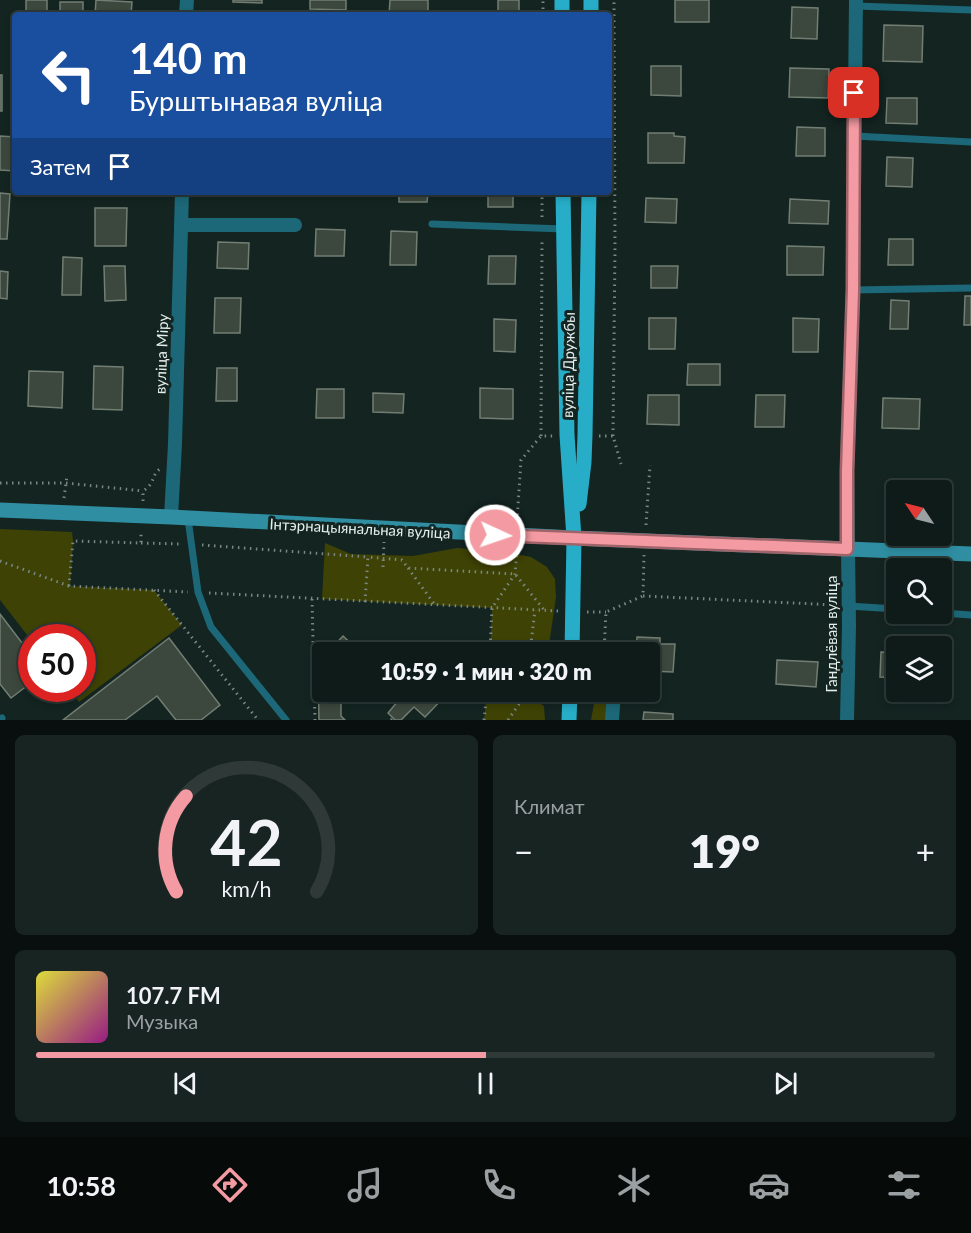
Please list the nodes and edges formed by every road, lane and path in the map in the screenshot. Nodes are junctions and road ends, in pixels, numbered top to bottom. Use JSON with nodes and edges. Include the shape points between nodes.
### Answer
{"nodes":[{"id":1,"x":614,"y":0,"type":"edge"},
{"id":2,"x":856,"y":3,"type":"edge"},
{"id":3,"x":971,"y":10,"type":"edge"},
{"id":4,"x":854,"y":136,"type":"junction"},
{"id":5,"x":971,"y":142,"type":"edge"},
{"id":6,"x":182,"y":195,"type":"edge"},
{"id":7,"x":542,"y":195,"type":"edge"},
{"id":8,"x":563,"y":195,"type":"edge"},
{"id":9,"x":589,"y":195,"type":"edge"},
{"id":10,"x":432,"y":224,"type":"dead end"},
{"id":11,"x":181,"y":225,"type":"junction"},
{"id":12,"x":295,"y":225,"type":"dead end"},
{"id":13,"x":542,"y":228,"type":"junction"},
{"id":14,"x":564,"y":229,"type":"junction"},
{"id":15,"x":971,"y":288,"type":"edge"},
{"id":16,"x":853,"y":290,"type":"junction"},
{"id":17,"x":567,"y":435,"type":"junction"},
{"id":18,"x":585,"y":435,"type":"junction"},
{"id":19,"x":541,"y":436,"type":"junction"},
{"id":20,"x":613,"y":436,"type":"junction"},
{"id":21,"x":621,"y":464,"type":"dead end"},
{"id":22,"x":650,"y":465,"type":"dead end"},
{"id":23,"x":67,"y":476,"type":"dead end"},
{"id":24,"x":0,"y":483,"type":"edge"},
{"id":25,"x":66,"y":483,"type":"junction"},
{"id":26,"x":143,"y":491,"type":"dead end"},
{"id":27,"x":0,"y":510,"type":"edge"},
{"id":28,"x":62,"y":513,"type":"junction"},
{"id":29,"x":171,"y":517,"type":"junction"},
{"id":30,"x":188,"y":519,"type":"junction"},
{"id":31,"x":384,"y":529,"type":"junction"},
{"id":32,"x":517,"y":536,"type":"junction"},
{"id":33,"x":574,"y":538,"type":"junction"},
{"id":34,"x":645,"y":541,"type":"junction"},
{"id":35,"x":141,"y":543,"type":"dead end"},
{"id":36,"x":191,"y":544,"type":"junction"},
{"id":37,"x":847,"y":549,"type":"junction"},
{"id":38,"x":971,"y":554,"type":"edge"},
{"id":39,"x":368,"y":557,"type":"junction"},
{"id":40,"x":383,"y":558,"type":"junction"},
{"id":41,"x":0,"y":561,"type":"edge"},
{"id":42,"x":383,"y":567,"type":"dead end"},
{"id":43,"x":408,"y":568,"type":"junction"},
{"id":44,"x":515,"y":574,"type":"junction"},
{"id":45,"x":154,"y":590,"type":"junction"},
{"id":46,"x":198,"y":592,"type":"junction"},
{"id":47,"x":643,"y":596,"type":"junction"},
{"id":48,"x":312,"y":599,"type":"junction"},
{"id":49,"x":365,"y":602,"type":"junction"},
{"id":50,"x":435,"y":605,"type":"junction"},
{"id":51,"x":848,"y":606,"type":"junction"},
{"id":52,"x":492,"y":608,"type":"junction"},
{"id":53,"x":886,"y":608,"type":"edge"},
{"id":54,"x":535,"y":610,"type":"junction"},
{"id":55,"x":545,"y":611,"type":"junction"},
{"id":56,"x":574,"y":612,"type":"junction"},
{"id":57,"x":606,"y":612,"type":"junction"},
{"id":58,"x":952,"y":614,"type":"edge"},
{"id":59,"x":971,"y":615,"type":"edge"},
{"id":60,"x":490,"y":642,"type":"edge"},
{"id":61,"x":531,"y":642,"type":"edge"},
{"id":62,"x":572,"y":642,"type":"edge"},
{"id":63,"x":604,"y":642,"type":"edge"},
{"id":64,"x":486,"y":702,"type":"edge"},
{"id":65,"x":520,"y":702,"type":"edge"},
{"id":66,"x":570,"y":702,"type":"edge"},
{"id":67,"x":613,"y":702,"type":"edge"},
{"id":68,"x":258,"y":720,"type":"edge"},
{"id":69,"x":286,"y":720,"type":"edge"},
{"id":70,"x":315,"y":720,"type":"edge"},
{"id":71,"x":484,"y":720,"type":"edge"},
{"id":72,"x":508,"y":720,"type":"edge"},
{"id":73,"x":569,"y":720,"type":"edge"},
{"id":74,"x":612,"y":720,"type":"edge"},
{"id":75,"x":847,"y":720,"type":"edge"}],
"edges":[{"from":1,"to":20,"type":"path"},
{"from":2,"to":3,"type":"lane"},
{"from":2,"to":4,"type":"street","name":"Гандлёвая вуліца"},
{"from":4,"to":5,"type":"lane"},
{"from":4,"to":16,"type":"street","name":"Гандлёвая вуліца"},
{"from":6,"to":11,"type":"street","name":"вуліца Міру"},
{"from":7,"to":13,"type":"path"},
{"from":8,"to":14,"type":"main road","name":"вуліца Дружбы"},
{"from":9,"to":18,"type":"main road","name":"вуліца Дружбы"},
{"from":10,"to":13,"type":"lane"},
{"from":11,"to":12,"type":"street"},
{"from":11,"to":29,"type":"street","name":"вуліца Міру"},
{"from":13,"to":14,"type":"lane"},
{"from":13,"to":19,"type":"path"},
{"from":14,"to":17,"type":"main road","name":"вуліца Дружбы"},
{"from":15,"to":16,"type":"lane"},
{"from":16,"to":37,"type":"street","name":"Гандлёвая вуліца"},
{"from":17,"to":19,"type":"path"},
{"from":17,"to":33,"type":"main road","name":"вуліца Дружбы"},
{"from":18,"to":20,"type":"path"},
{"from":18,"to":33,"type":"main road","name":"вуліца Дружбы"},
{"from":19,"to":32,"type":"path","via":[[521,460]]},
{"from":20,"to":21,"type":"path"},
{"from":22,"to":34,"type":"path"},
{"from":23,"to":25,"type":"path"},
{"from":24,"to":25,"type":"path"},
{"from":25,"to":26,"type":"path"},
{"from":25,"to":28,"type":"path"},
{"from":27,"to":28,"type":"main road","name":"Інтэрнацыянальная вуліца"},
{"from":28,"to":29,"type":"main road","name":"Інтэрнацыянальная вуліца"},
{"from":29,"to":30,"type":"main road","name":"Інтэрнацыянальная вуліца"},
{"from":30,"to":31,"type":"main road","name":"Інтэрнацыянальная вуліца"},
{"from":30,"to":36,"type":"lane"},
{"from":31,"to":32,"type":"main road","name":"Інтэрнацыянальная вуліца"},
{"from":31,"to":40,"type":"path"},
{"from":32,"to":33,"type":"main road","name":"Інтэрнацыянальная вуліца"},
{"from":32,"to":44,"type":"path"},
{"from":33,"to":34,"type":"main road","name":"Інтэрнацыянальная вуліца"},
{"from":33,"to":56,"type":"main road","name":"вуліца Дружбы"},
{"from":34,"to":37,"type":"main road","name":"Інтэрнацыянальная вуліца"},
{"from":34,"to":47,"type":"path"},
{"from":35,"to":36,"type":"path"},
{"from":36,"to":39,"type":"path"},
{"from":36,"to":46,"type":"lane"},
{"from":37,"to":38,"type":"main road","name":"Інтэрнацыянальная вуліца"},
{"from":37,"to":51,"type":"street","name":"Гандлёвая вуліца"},
{"from":39,"to":40,"type":"path"},
{"from":39,"to":49,"type":"path"},
{"from":40,"to":42,"type":"path"},
{"from":40,"to":43,"type":"path","via":[[402,560]]},
{"from":41,"to":45,"type":"path","via":[[69,586]]},
{"from":43,"to":44,"type":"path"},
{"from":43,"to":50,"type":"path"},
{"from":44,"to":52,"type":"path"},
{"from":44,"to":55,"type":"path"},
{"from":45,"to":46,"type":"path"},
{"from":45,"to":68,"type":"path"},
{"from":46,"to":48,"type":"path"},
{"from":46,"to":69,"type":"lane","via":[[211,627]]},
{"from":47,"to":51,"type":"path"},
{"from":47,"to":57,"type":"path"},
{"from":48,"to":49,"type":"path"},
{"from":48,"to":70,"type":"path"},
{"from":49,"to":50,"type":"path"},
{"from":50,"to":52,"type":"path"},
{"from":51,"to":53,"type":"lane"},
{"from":51,"to":75,"type":"street","name":"Гандлёвая вуліца"},
{"from":52,"to":54,"type":"path"},
{"from":52,"to":60,"type":"path"},
{"from":54,"to":55,"type":"path"},
{"from":54,"to":61,"type":"path"},
{"from":55,"to":56,"type":"path"},
{"from":56,"to":57,"type":"path"},
{"from":56,"to":62,"type":"main road","name":"вуліца Дружбы"},
{"from":57,"to":63,"type":"path"},
{"from":58,"to":59,"type":"lane"},
{"from":64,"to":71,"type":"path"},
{"from":65,"to":72,"type":"path"},
{"from":66,"to":73,"type":"main road"},
{"from":67,"to":74,"type":"street"}]}
